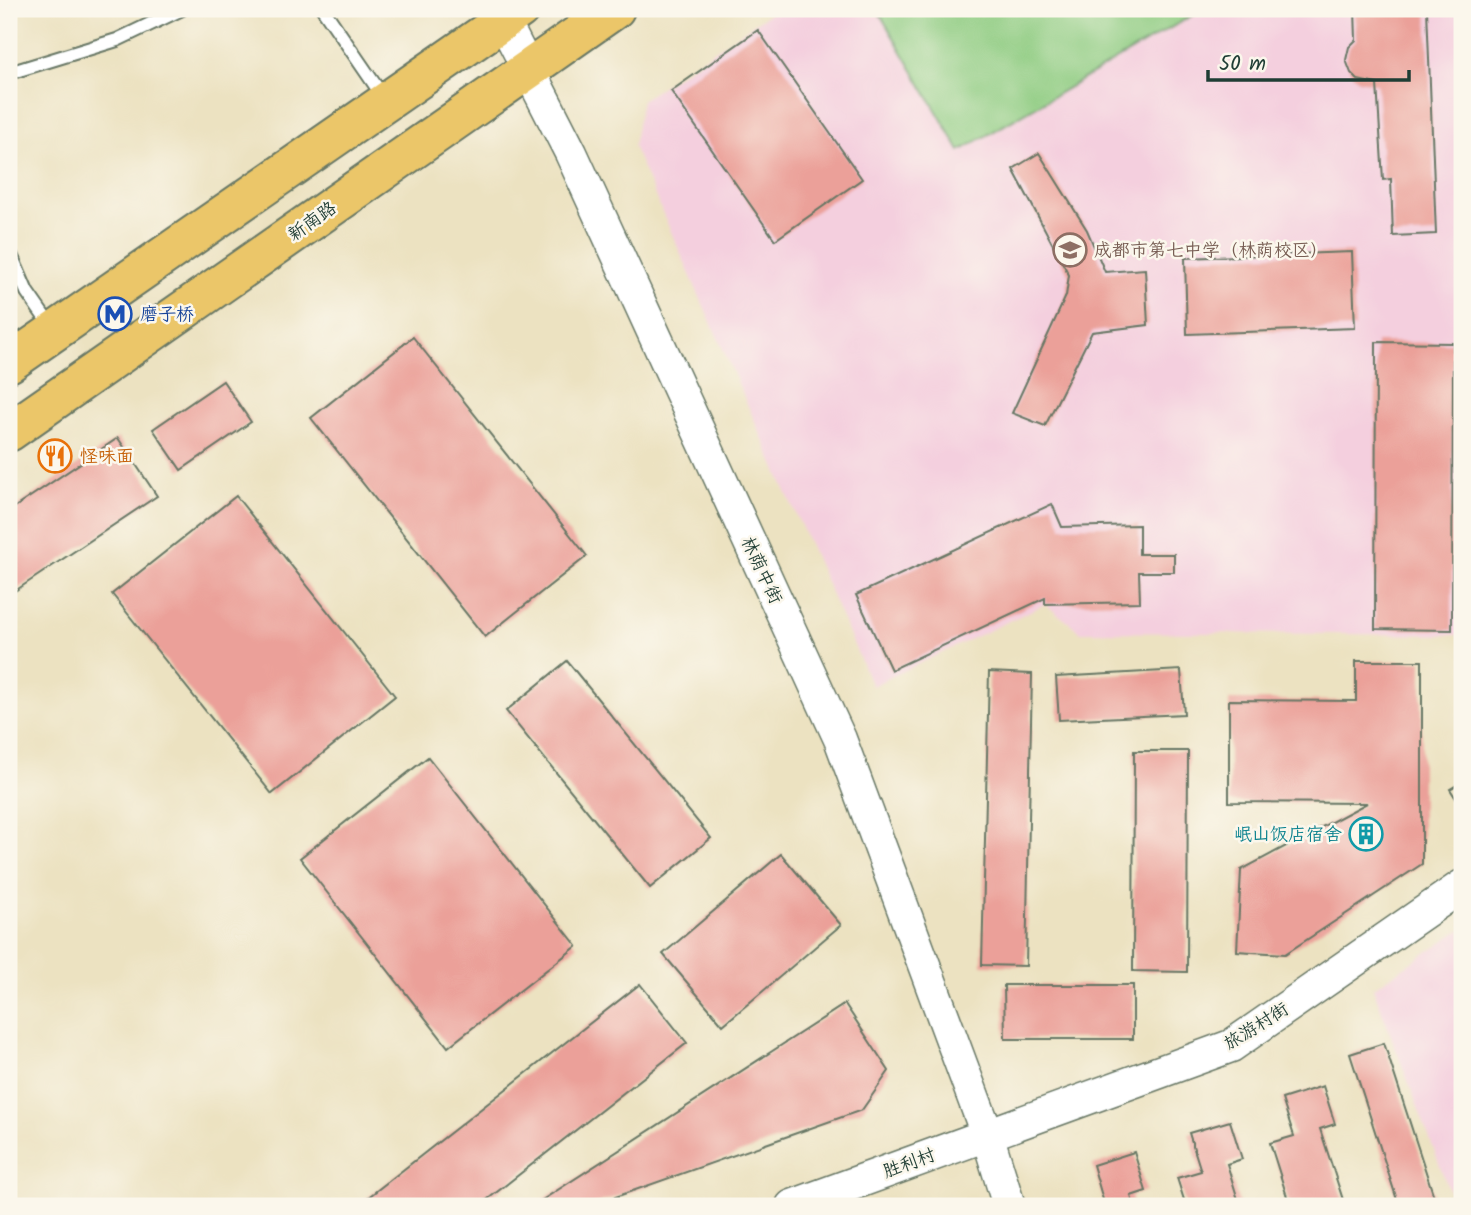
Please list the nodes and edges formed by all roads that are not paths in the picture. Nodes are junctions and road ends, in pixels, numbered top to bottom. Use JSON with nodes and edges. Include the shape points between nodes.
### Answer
{"nodes":[{"id":1,"x":182,"y":9,"type":"edge"},
{"id":2,"x":323,"y":9,"type":"edge"},
{"id":3,"x":615,"y":9,"type":"edge"},
{"id":4,"x":511,"y":14,"type":"edge"},
{"id":5,"x":528,"y":69,"type":"junction"},
{"id":6,"x":9,"y":73,"type":"edge"},
{"id":7,"x":386,"y":101,"type":"junction"},
{"id":8,"x":9,"y":250,"type":"edge"},
{"id":9,"x":55,"y":331,"type":"junction"},
{"id":10,"x":9,"y":363,"type":"edge"},
{"id":11,"x":9,"y":432,"type":"edge"},
{"id":12,"x":1462,"y":886,"type":"edge"},
{"id":13,"x":987,"y":1133,"type":"junction"},
{"id":14,"x":792,"y":1206,"type":"edge"},
{"id":15,"x":1009,"y":1206,"type":"edge"}],
"edges":[{"from":1,"to":6,"type":"lane","via":[[117,40]]},
{"from":2,"to":7,"type":"lane"},
{"from":3,"to":5,"type":"main road","name":"新南路"},
{"from":4,"to":5,"type":"street","name":"林荫中街"},
{"from":4,"to":7,"type":"main road"},
{"from":5,"to":11,"type":"main road","name":"新南路"},
{"from":5,"to":13,"type":"street","name":"林荫中街","via":[[571,153],[840,739]]},
{"from":7,"to":9,"type":"main road"},
{"from":8,"to":9,"type":"lane","via":[[27,292]]},
{"from":9,"to":10,"type":"main road"},
{"from":12,"to":13,"type":"street","name":"旅游村街","via":[[1231,1046]]},
{"from":13,"to":14,"type":"street","name":"胜利村"},
{"from":13,"to":15,"type":"street","name":"林荫中街"}]}
